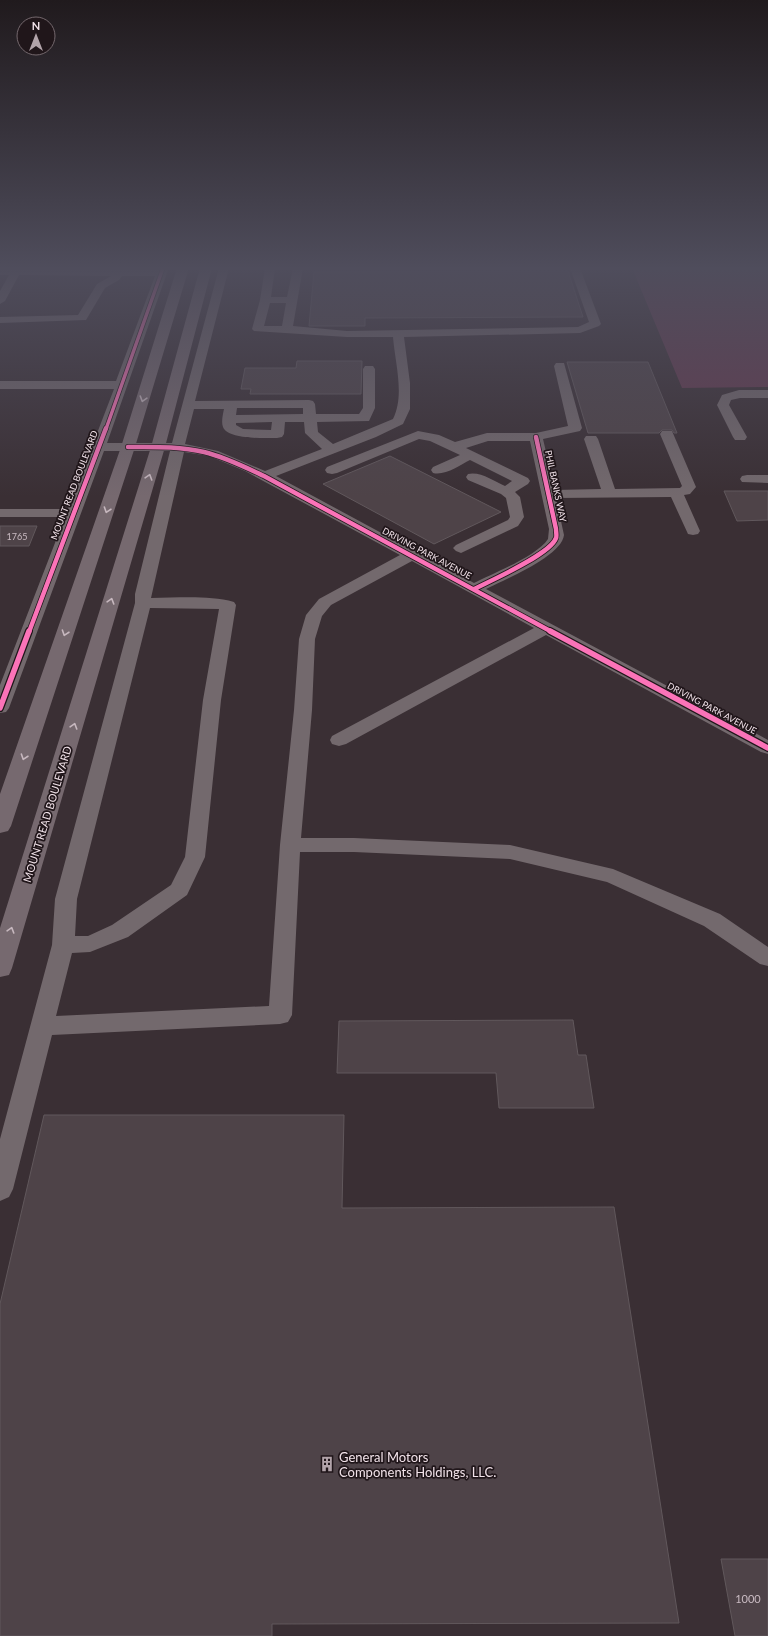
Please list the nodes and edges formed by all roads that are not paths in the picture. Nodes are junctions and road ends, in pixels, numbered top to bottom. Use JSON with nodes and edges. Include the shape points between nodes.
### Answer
{"nodes":[{"id":1,"x":136,"y":344,"type":"edge"},
{"id":2,"x":160,"y":344,"type":"edge"},
{"id":3,"x":186,"y":344,"type":"edge"},
{"id":4,"x":204,"y":344,"type":"edge"},
{"id":5,"x":399,"y":344,"type":"edge"},
{"id":6,"x":560,"y":366,"type":"dead end"},
{"id":7,"x":369,"y":368,"type":"dead end"},
{"id":8,"x":0,"y":385,"type":"edge"},
{"id":9,"x":121,"y":385,"type":"junction"},
{"id":10,"x":768,"y":394,"type":"edge"},
{"id":11,"x":231,"y":404,"type":"junction"},
{"id":12,"x":188,"y":405,"type":"junction"},
{"id":13,"x":310,"y":418,"type":"junction"},
{"id":14,"x":667,"y":434,"type":"dead end"},
{"id":15,"x":536,"y":437,"type":"junction"},
{"id":16,"x":740,"y":437,"type":"dead end"},
{"id":17,"x":592,"y":439,"type":"dead end"},
{"id":18,"x":99,"y":447,"type":"junction"},
{"id":19,"x":128,"y":447,"type":"junction"},
{"id":20,"x":158,"y":447,"type":"junction"},
{"id":21,"x":454,"y":447,"type":"junction"},
{"id":22,"x":179,"y":448,"type":"junction"},
{"id":23,"x":331,"y":450,"type":"junction"},
{"id":24,"x":471,"y":455,"type":"junction"},
{"id":25,"x":332,"y":470,"type":"dead end"},
{"id":26,"x":438,"y":470,"type":"dead end"},
{"id":27,"x":264,"y":476,"type":"junction"},
{"id":28,"x":473,"y":477,"type":"dead end"},
{"id":29,"x":747,"y":479,"type":"dead end"},
{"id":30,"x":768,"y":479,"type":"edge"},
{"id":31,"x":523,"y":481,"type":"junction"},
{"id":32,"x":506,"y":490,"type":"junction"},
{"id":33,"x":548,"y":491,"type":"junction"},
{"id":34,"x":609,"y":493,"type":"junction"},
{"id":35,"x":676,"y":493,"type":"junction"},
{"id":36,"x":0,"y":513,"type":"edge"},
{"id":37,"x":74,"y":513,"type":"junction"},
{"id":38,"x":693,"y":531,"type":"dead end"},
{"id":39,"x":461,"y":548,"type":"dead end"},
{"id":40,"x":411,"y":555,"type":"junction"},
{"id":41,"x":474,"y":589,"type":"junction"},
{"id":42,"x":143,"y":598,"type":"junction"},
{"id":43,"x":546,"y":628,"type":"junction"},
{"id":44,"x":0,"y":708,"type":"edge"},
{"id":45,"x":339,"y":740,"type":"dead end"},
{"id":46,"x":768,"y":748,"type":"edge"},
{"id":47,"x":0,"y":826,"type":"edge"},
{"id":48,"x":290,"y":845,"type":"junction"},
{"id":49,"x":63,"y":945,"type":"junction"},
{"id":50,"x":768,"y":958,"type":"edge"},
{"id":51,"x":0,"y":968,"type":"edge"},
{"id":52,"x":42,"y":1026,"type":"junction"},
{"id":53,"x":0,"y":1189,"type":"edge"}],
"edges":[{"from":1,"to":9,"type":"street","name":"MOUNT READ BOULEVARD"},
{"from":2,"to":19,"type":"main road","one_way":true},
{"from":3,"to":20,"type":"main road","name":"MOUNT READ BOULEVARD"},
{"from":4,"to":12,"type":"street"},
{"from":5,"to":23,"type":"street","via":[[404,409],[398,421]]},
{"from":6,"to":15,"type":"street","via":[[575,428]]},
{"from":7,"to":13,"type":"street","via":[[369,408],[364,418]]},
{"from":8,"to":9,"type":"street"},
{"from":9,"to":18,"type":"street","name":"MOUNT READ BOULEVARD"},
{"from":10,"to":16,"type":"street","via":[[738,394],[726,398],[723,405]]},
{"from":11,"to":12,"type":"street"},
{"from":11,"to":13,"type":"street","via":[[309,404]]},
{"from":11,"to":13,"type":"street","via":[[229,427],[240,433],[277,434],[279,418]]},
{"from":12,"to":22,"type":"street"},
{"from":13,"to":23,"type":"street","via":[[312,433]]},
{"from":14,"to":35,"type":"street","via":[[689,487]]},
{"from":15,"to":21,"type":"street","via":[[487,437]]},
{"from":15,"to":33,"type":"street","name":"PHIL BANKS WAY"},
{"from":17,"to":34,"type":"street"},
{"from":18,"to":19,"type":"street","name":"DRIVING PARK AVENUE"},
{"from":18,"to":37,"type":"street","name":"MOUNT READ BOULEVARD"},
{"from":19,"to":20,"type":"street","name":"DRIVING PARK AVENUE"},
{"from":19,"to":47,"type":"main road","one_way":true},
{"from":20,"to":22,"type":"street","name":"DRIVING PARK AVENUE"},
{"from":51,"to":20,"type":"main road","name":"MOUNT READ BOULEVARD","one_way":true},
{"from":21,"to":24,"type":"street"},
{"from":21,"to":25,"type":"street","via":[[434,438],[418,435]]},
{"from":22,"to":27,"type":"street","name":"DRIVING PARK AVENUE","via":[[217,455]]},
{"from":22,"to":42,"type":"street"},
{"from":23,"to":27,"type":"street"},
{"from":24,"to":26,"type":"street"},
{"from":24,"to":31,"type":"street"},
{"from":27,"to":40,"type":"street","name":"DRIVING PARK AVENUE"},
{"from":28,"to":32,"type":"street"},
{"from":29,"to":30,"type":"street"},
{"from":31,"to":32,"type":"street"},
{"from":31,"to":33,"type":"street"},
{"from":32,"to":39,"type":"street","via":[[513,497],[517,517],[513,523]]},
{"from":33,"to":34,"type":"street"},
{"from":33,"to":41,"type":"street","name":"PHIL BANKS WAY","via":[[556,538],[551,547]]},
{"from":34,"to":35,"type":"street"},
{"from":35,"to":38,"type":"street"},
{"from":36,"to":37,"type":"street"},
{"from":37,"to":44,"type":"street","name":"MOUNT READ BOULEVARD"},
{"from":40,"to":41,"type":"street","name":"DRIVING PARK AVENUE"},
{"from":40,"to":48,"type":"street","via":[[325,602],[314,615],[308,639]]},
{"from":41,"to":43,"type":"street","name":"DRIVING PARK AVENUE"},
{"from":42,"to":49,"type":"street","via":[[66,899]]},
{"from":42,"to":49,"type":"street","via":[[228,605],[212,700],[195,857],[179,890],[120,931],[90,944]]},
{"from":43,"to":45,"type":"street"},
{"from":43,"to":46,"type":"street","name":"DRIVING PARK AVENUE"},
{"from":48,"to":50,"type":"street","via":[[354,845],[510,852],[613,876],[712,920]]},
{"from":48,"to":52,"type":"street","via":[[280,1015]]},
{"from":49,"to":52,"type":"street"},
{"from":52,"to":53,"type":"street"}]}
